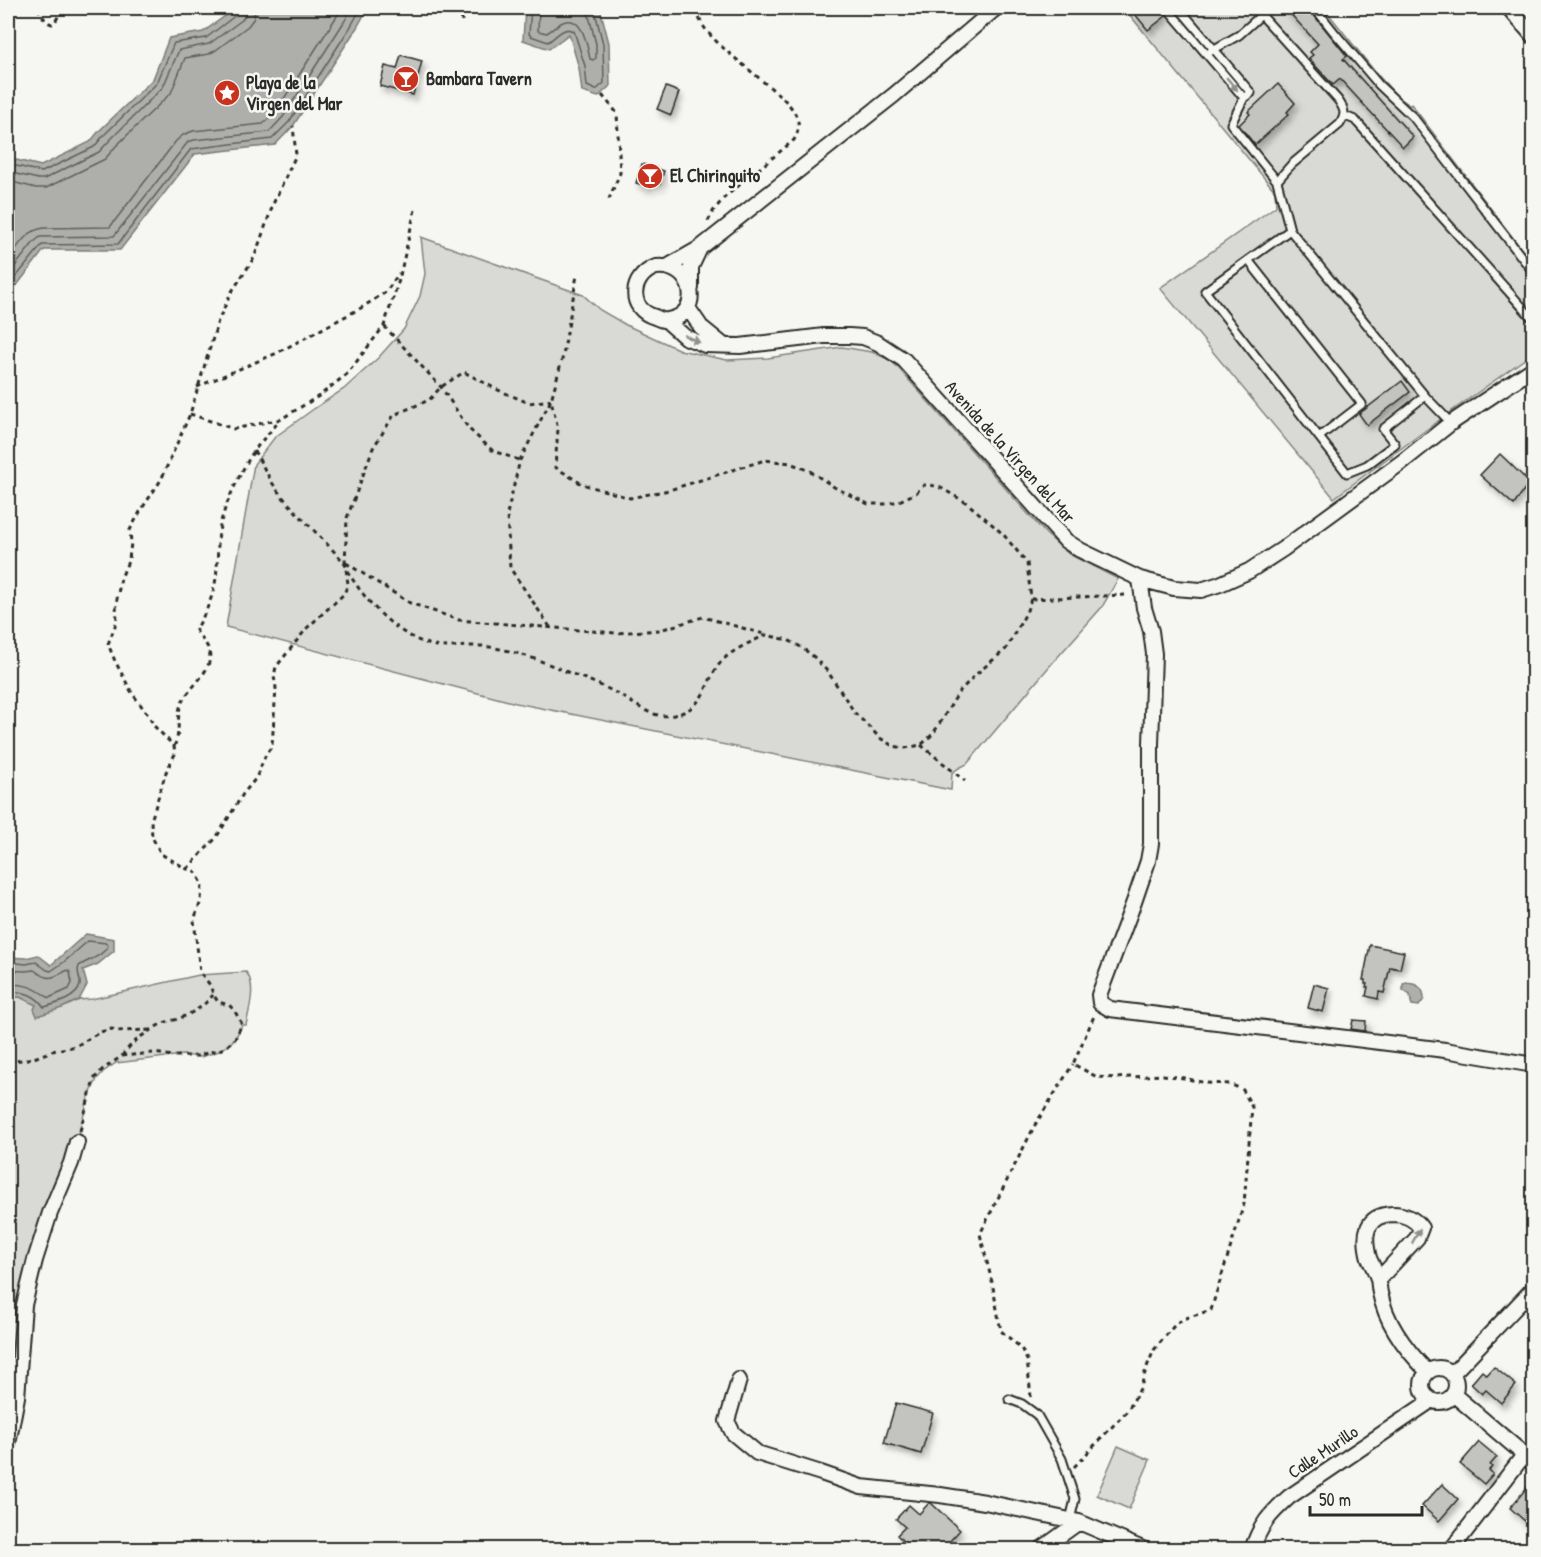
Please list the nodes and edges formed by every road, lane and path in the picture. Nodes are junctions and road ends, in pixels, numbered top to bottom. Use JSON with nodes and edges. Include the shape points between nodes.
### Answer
{"nodes":[{"id":1,"x":38,"y":8,"type":"edge"},
{"id":2,"x":63,"y":8,"type":"edge"},
{"id":3,"x":460,"y":8,"type":"edge"},
{"id":4,"x":996,"y":8,"type":"edge"},
{"id":5,"x":1167,"y":8,"type":"edge"},
{"id":6,"x":1179,"y":8,"type":"edge"},
{"id":7,"x":1255,"y":8,"type":"edge"},
{"id":8,"x":1269,"y":8,"type":"edge"},
{"id":9,"x":1316,"y":8,"type":"edge"},
{"id":10,"x":1509,"y":8,"type":"edge"},
{"id":11,"x":695,"y":10,"type":"dead end"},
{"id":12,"x":1262,"y":15,"type":"junction"},
{"id":13,"x":462,"y":21,"type":"dead end"},
{"id":14,"x":1533,"y":37,"type":"edge"},
{"id":15,"x":1214,"y":48,"type":"junction"},
{"id":16,"x":1207,"y":54,"type":"junction"},
{"id":17,"x":602,"y":94,"type":"dead end"},
{"id":18,"x":1245,"y":98,"type":"junction"},
{"id":19,"x":1345,"y":116,"type":"junction"},
{"id":20,"x":293,"y":126,"type":"dead end"},
{"id":21,"x":1277,"y":181,"type":"junction"},
{"id":22,"x":609,"y":199,"type":"dead end"},
{"id":23,"x":415,"y":210,"type":"dead end"},
{"id":24,"x":703,"y":229,"type":"dead end"},
{"id":25,"x":1290,"y":230,"type":"junction"},
{"id":26,"x":700,"y":248,"type":"junction"},
{"id":27,"x":1248,"y":260,"type":"junction"},
{"id":28,"x":666,"y":267,"type":"junction"},
{"id":29,"x":401,"y":271,"type":"junction"},
{"id":30,"x":1533,"y":273,"type":"edge"},
{"id":31,"x":577,"y":276,"type":"dead end"},
{"id":32,"x":691,"y":288,"type":"junction"},
{"id":33,"x":688,"y":308,"type":"junction"},
{"id":34,"x":667,"y":321,"type":"junction"},
{"id":35,"x":1533,"y":321,"type":"edge"},
{"id":36,"x":384,"y":326,"type":"junction"},
{"id":37,"x":723,"y":345,"type":"junction"},
{"id":38,"x":1533,"y":368,"type":"edge"},
{"id":39,"x":197,"y":387,"type":"junction"},
{"id":40,"x":441,"y":387,"type":"junction"},
{"id":41,"x":1425,"y":396,"type":"junction"},
{"id":42,"x":551,"y":400,"type":"junction"},
{"id":43,"x":190,"y":414,"type":"junction"},
{"id":44,"x":281,"y":419,"type":"junction"},
{"id":45,"x":1451,"y":423,"type":"junction"},
{"id":46,"x":1319,"y":437,"type":"junction"},
{"id":47,"x":254,"y":451,"type":"junction"},
{"id":48,"x":519,"y":460,"type":"junction"},
{"id":49,"x":345,"y":562,"type":"junction"},
{"id":50,"x":1140,"y":579,"type":"junction"},
{"id":51,"x":1125,"y":595,"type":"dead end"},
{"id":52,"x":1031,"y":599,"type":"junction"},
{"id":53,"x":550,"y":627,"type":"junction"},
{"id":54,"x":766,"y":635,"type":"junction"},
{"id":55,"x":921,"y":745,"type":"junction"},
{"id":56,"x":174,"y":746,"type":"junction"},
{"id":57,"x":965,"y":780,"type":"dead end"},
{"id":58,"x":187,"y":868,"type":"junction"},
{"id":59,"x":213,"y":994,"type":"junction"},
{"id":60,"x":1100,"y":1003,"type":"junction"},
{"id":61,"x":153,"y":1030,"type":"junction"},
{"id":62,"x":122,"y":1056,"type":"junction"},
{"id":63,"x":8,"y":1062,"type":"edge"},
{"id":64,"x":1073,"y":1064,"type":"junction"},
{"id":65,"x":1533,"y":1065,"type":"edge"},
{"id":66,"x":77,"y":1142,"type":"joint"},
{"id":67,"x":1378,"y":1280,"type":"junction"},
{"id":68,"x":1533,"y":1288,"type":"edge"},
{"id":69,"x":1428,"y":1372,"type":"junction"},
{"id":70,"x":1452,"y":1374,"type":"junction"},
{"id":71,"x":739,"y":1380,"type":"dead end"},
{"id":72,"x":1454,"y":1394,"type":"junction"},
{"id":73,"x":1429,"y":1398,"type":"junction"},
{"id":74,"x":1009,"y":1399,"type":"dead end"},
{"id":75,"x":1037,"y":1415,"type":"junction"},
{"id":76,"x":8,"y":1444,"type":"edge"},
{"id":77,"x":1529,"y":1459,"type":"edge"},
{"id":78,"x":1067,"y":1474,"type":"junction"},
{"id":79,"x":1074,"y":1521,"type":"junction"},
{"id":80,"x":1040,"y":1550,"type":"edge"},
{"id":81,"x":1145,"y":1550,"type":"edge"},
{"id":82,"x":1252,"y":1550,"type":"edge"},
{"id":83,"x":1451,"y":1550,"type":"edge"}],
"edges":[{"from":1,"to":2,"type":"path","via":[[52,24]]},
{"from":3,"to":13,"type":"path"},
{"from":4,"to":26,"type":"street","via":[[894,95]]},
{"from":5,"to":16,"type":"lane"},
{"from":6,"to":15,"type":"lane"},
{"from":7,"to":12,"type":"lane"},
{"from":8,"to":12,"type":"lane"},
{"from":9,"to":30,"type":"lane","via":[[1378,85],[1413,117]]},
{"from":10,"to":14,"type":"street"},
{"from":11,"to":24,"type":"path","via":[[705,28],[792,108],[798,125],[794,140],[725,197]]},
{"from":12,"to":15,"type":"lane","via":[[1239,35]]},
{"from":12,"to":19,"type":"lane","via":[[1338,100]]},
{"from":15,"to":16,"type":"lane"},
{"from":15,"to":18,"type":"lane","via":[[1251,93]]},
{"from":16,"to":18,"type":"lane","one_way":true},
{"from":17,"to":22,"type":"path","via":[[617,114],[620,173]]},
{"from":18,"to":21,"type":"lane","via":[[1231,124]]},
{"from":19,"to":21,"type":"lane"},
{"from":19,"to":35,"type":"lane","via":[[1355,120]]},
{"from":20,"to":39,"type":"path","via":[[296,155],[254,258],[218,321]]},
{"from":21,"to":25,"type":"lane"},
{"from":23,"to":29,"type":"path"},
{"from":25,"to":27,"type":"lane"},
{"from":25,"to":41,"type":"lane"},
{"from":26,"to":28,"type":"street"},
{"from":26,"to":32,"type":"street","via":[[691,267]]},
{"from":27,"to":46,"type":"lane","via":[[1362,404]]},
{"from":27,"to":46,"type":"lane","via":[[1205,291]]},
{"from":28,"to":32,"type":"street","via":[[679,272]]},
{"from":28,"to":34,"type":"street","via":[[643,274],[635,294],[648,315]]},
{"from":29,"to":36,"type":"path"},
{"from":29,"to":39,"type":"path","via":[[386,292],[361,308],[277,353]]},
{"from":31,"to":42,"type":"path"},
{"from":32,"to":33,"type":"street"},
{"from":33,"to":34,"type":"street"},
{"from":33,"to":37,"type":"street","via":[[700,327]]},
{"from":34,"to":37,"type":"street","name":"Avenida de la Virgen del Mar","one_way":true,"via":[[685,337],[705,345]]},
{"from":36,"to":40,"type":"path"},
{"from":36,"to":44,"type":"path","via":[[347,374]]},
{"from":37,"to":50,"type":"street","name":"Avenida de la Virgen del Mar","via":[[824,336],[863,337],[878,344],[904,360],[1066,541]]},
{"from":38,"to":45,"type":"street","name":"Avenida de la Virgen del Mar"},
{"from":39,"to":43,"type":"path"},
{"from":40,"to":42,"type":"path","via":[[464,372],[529,403]]},
{"from":40,"to":48,"type":"path","via":[[469,429],[493,452]]},
{"from":40,"to":49,"type":"path","via":[[429,400],[394,415],[373,448],[347,518]]},
{"from":41,"to":45,"type":"lane"},
{"from":41,"to":46,"type":"lane","via":[[1383,429],[1395,444],[1367,465],[1347,473]]},
{"from":42,"to":48,"type":"path"},
{"from":42,"to":52,"type":"path","via":[[558,429],[555,466],[582,484],[630,498],[765,460],[790,463],[810,471],[868,504],[899,501],[924,485],[941,488],[986,519],[1027,563]]},
{"from":43,"to":44,"type":"path","via":[[234,429]]},
{"from":43,"to":56,"type":"path","via":[[161,480],[130,530],[129,560],[121,578],[117,621],[108,644],[132,693],[154,726]]},
{"from":44,"to":47,"type":"path"},
{"from":45,"to":50,"type":"street","name":"Avenida de la Virgen del Mar","via":[[1375,483],[1249,571],[1201,590]]},
{"from":47,"to":49,"type":"path","via":[[278,492]]},
{"from":47,"to":56,"type":"path","via":[[221,520],[214,588],[196,630],[207,646],[208,667],[181,705]]},
{"from":48,"to":53,"type":"path","via":[[507,514],[510,568]]},
{"from":49,"to":53,"type":"path","via":[[410,603],[459,620]]},
{"from":49,"to":54,"type":"path","via":[[364,595],[407,635],[429,645],[484,646],[512,652],[615,692],[660,716],[674,715],[698,702],[724,658]]},
{"from":49,"to":58,"type":"path","via":[[348,584],[344,594],[307,628],[276,667],[272,746],[256,778],[216,838]]},
{"from":50,"to":60,"type":"street","via":[[1154,654],[1151,844],[1099,995]]},
{"from":51,"to":52,"type":"path"},
{"from":52,"to":55,"type":"path","via":[[1006,649],[959,692],[933,734]]},
{"from":53,"to":54,"type":"path","via":[[615,633],[660,630],[703,617]]},
{"from":54,"to":55,"type":"path","via":[[788,640],[814,657],[855,713],[880,738],[893,746]]},
{"from":55,"to":57,"type":"path"},
{"from":56,"to":58,"type":"path","via":[[175,754],[151,821],[152,837],[161,854]]},
{"from":58,"to":59,"type":"path","via":[[194,870],[202,883],[194,920],[198,961]]},
{"from":59,"to":61,"type":"path","via":[[200,1009]]},
{"from":59,"to":62,"type":"path","via":[[218,1002],[234,1010],[242,1024],[225,1048],[197,1056]]},
{"from":60,"to":64,"type":"path"},
{"from":60,"to":65,"type":"street","via":[[1110,1009],[1445,1050]]},
{"from":61,"to":62,"type":"path","via":[[129,1046]]},
{"from":61,"to":63,"type":"path","via":[[112,1029],[76,1046]]},
{"from":62,"to":66,"type":"path","via":[[94,1079]]},
{"from":64,"to":75,"type":"path","via":[[1035,1125],[980,1234],[1001,1331],[1021,1348],[1027,1360]]},
{"from":64,"to":78,"type":"path","via":[[1097,1077],[1163,1075],[1230,1084],[1243,1090],[1252,1107],[1244,1204],[1211,1311],[1183,1319],[1173,1328],[1154,1350],[1142,1387],[1128,1410]]},
{"from":66,"to":76,"type":"street","via":[[34,1260],[24,1305],[17,1397]]},
{"from":67,"to":67,"type":"street","one_way":true,"via":[[1417,1238],[1422,1228],[1417,1222],[1394,1214],[1371,1222],[1366,1231],[1367,1243]]},
{"from":67,"to":69,"type":"street","via":[[1393,1326]]},
{"from":68,"to":70,"type":"street"},
{"from":69,"to":70,"type":"street","via":[[1443,1368]]},
{"from":69,"to":73,"type":"street","via":[[1423,1385]]},
{"from":70,"to":72,"type":"street"},
{"from":71,"to":79,"type":"street","via":[[727,1421],[733,1433],[757,1453],[861,1487],[985,1502]]},
{"from":72,"to":73,"type":"street","via":[[1440,1401]]},
{"from":72,"to":77,"type":"street"},
{"from":73,"to":82,"type":"street","name":"Calle Murillo","via":[[1426,1404],[1289,1497],[1263,1522]]},
{"from":74,"to":75,"type":"lane"},
{"from":75,"to":78,"type":"lane"},
{"from":77,"to":83,"type":"street"},
{"from":78,"to":79,"type":"lane","via":[[1075,1499]]},
{"from":79,"to":80,"type":"street"},
{"from":79,"to":81,"type":"street"}]}
